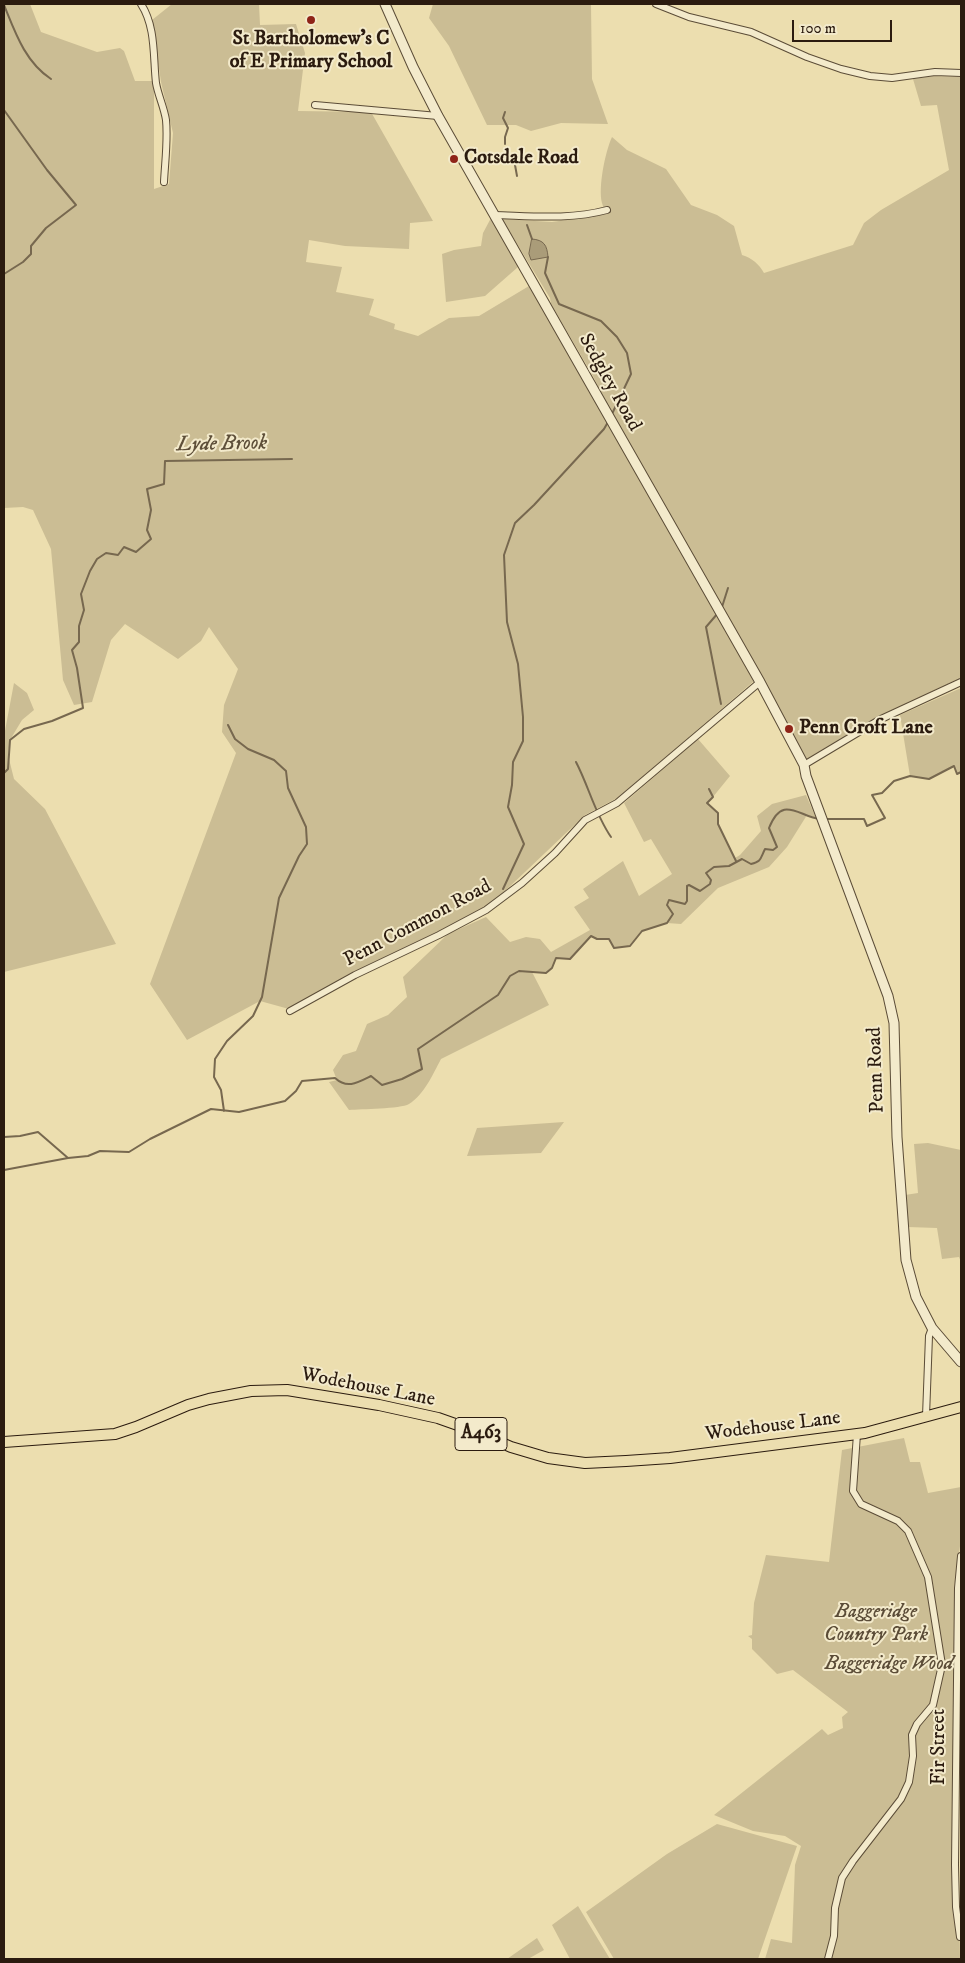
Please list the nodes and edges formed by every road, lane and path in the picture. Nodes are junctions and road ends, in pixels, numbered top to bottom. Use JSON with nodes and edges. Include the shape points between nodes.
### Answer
{"nodes":[{"id":1,"x":141,"y":4,"type":"edge"},
{"id":2,"x":385,"y":4,"type":"edge"},
{"id":3,"x":656,"y":4,"type":"edge"},
{"id":4,"x":961,"y":73,"type":"edge"},
{"id":5,"x":316,"y":105,"type":"dead end"},
{"id":6,"x":438,"y":116,"type":"junction"},
{"id":7,"x":164,"y":182,"type":"dead end"},
{"id":8,"x":607,"y":210,"type":"dead end"},
{"id":9,"x":494,"y":215,"type":"junction"},
{"id":10,"x":760,"y":682,"type":"junction"},
{"id":11,"x":961,"y":682,"type":"edge"},
{"id":12,"x":804,"y":765,"type":"junction"},
{"id":13,"x":806,"y":776,"type":"joint"},
{"id":14,"x":290,"y":1011,"type":"dead end"},
{"id":15,"x":932,"y":1328,"type":"junction"},
{"id":16,"x":961,"y":1362,"type":"edge"},
{"id":17,"x":961,"y":1407,"type":"edge"},
{"id":18,"x":926,"y":1416,"type":"junction"},
{"id":19,"x":857,"y":1434,"type":"junction"},
{"id":20,"x":4,"y":1442,"type":"edge"},
{"id":21,"x":961,"y":1556,"type":"edge"},
{"id":22,"x":960,"y":1926,"type":"edge"},
{"id":23,"x":960,"y":1937,"type":"dead end"},
{"id":24,"x":828,"y":1959,"type":"edge"}],
"edges":[{"from":1,"to":7,"type":"street","via":[[150,28],[156,83],[166,120]]},
{"from":2,"to":6,"type":"street","name":"Sedgley Road"},
{"from":3,"to":4,"type":"street","via":[[689,17],[752,32],[807,57],[866,75],[892,78],[935,72]]},
{"from":5,"to":6,"type":"street"},
{"from":6,"to":9,"type":"street","name":"Sedgley Road"},
{"from":8,"to":9,"type":"street","via":[[561,217]]},
{"from":9,"to":10,"type":"street","name":"Sedgley Road"},
{"from":10,"to":12,"type":"street","name":"Sedgley Road"},
{"from":10,"to":14,"type":"street","name":"Penn Common Road","via":[[617,803],[585,820],[555,853],[486,910],[439,936],[355,974]]},
{"from":11,"to":12,"type":"street","via":[[879,720]]},
{"from":12,"to":13,"type":"street","name":"Sedgley Road"},
{"from":13,"to":15,"type":"street","name":"Penn Road","via":[[888,996],[894,1023],[897,1137],[906,1260],[916,1297]]},
{"from":15,"to":16,"type":"street","name":"Penn Road"},
{"from":15,"to":18,"type":"street","via":[[928,1336]]},
{"from":17,"to":18,"type":"main road","name":"Wodehouse Lane","number":"A463"},
{"from":18,"to":19,"type":"main road","name":"Wodehouse Lane","number":"A463"},
{"from":19,"to":20,"type":"main road","name":"Wodehouse Lane","number":"A463","via":[[670,1458],[584,1463],[548,1458],[511,1447],[438,1418],[287,1390],[251,1391],[209,1399],[115,1434]]},
{"from":19,"to":24,"type":"street","via":[[853,1491],[861,1504],[898,1521],[908,1531],[928,1578],[942,1665],[933,1705],[912,1735],[909,1782],[901,1799],[842,1878]]},
{"from":21,"to":22,"type":"street","name":"Fir Street","via":[[955,1865]]},
{"from":22,"to":23,"type":"street","name":"Fir Street"}]}
